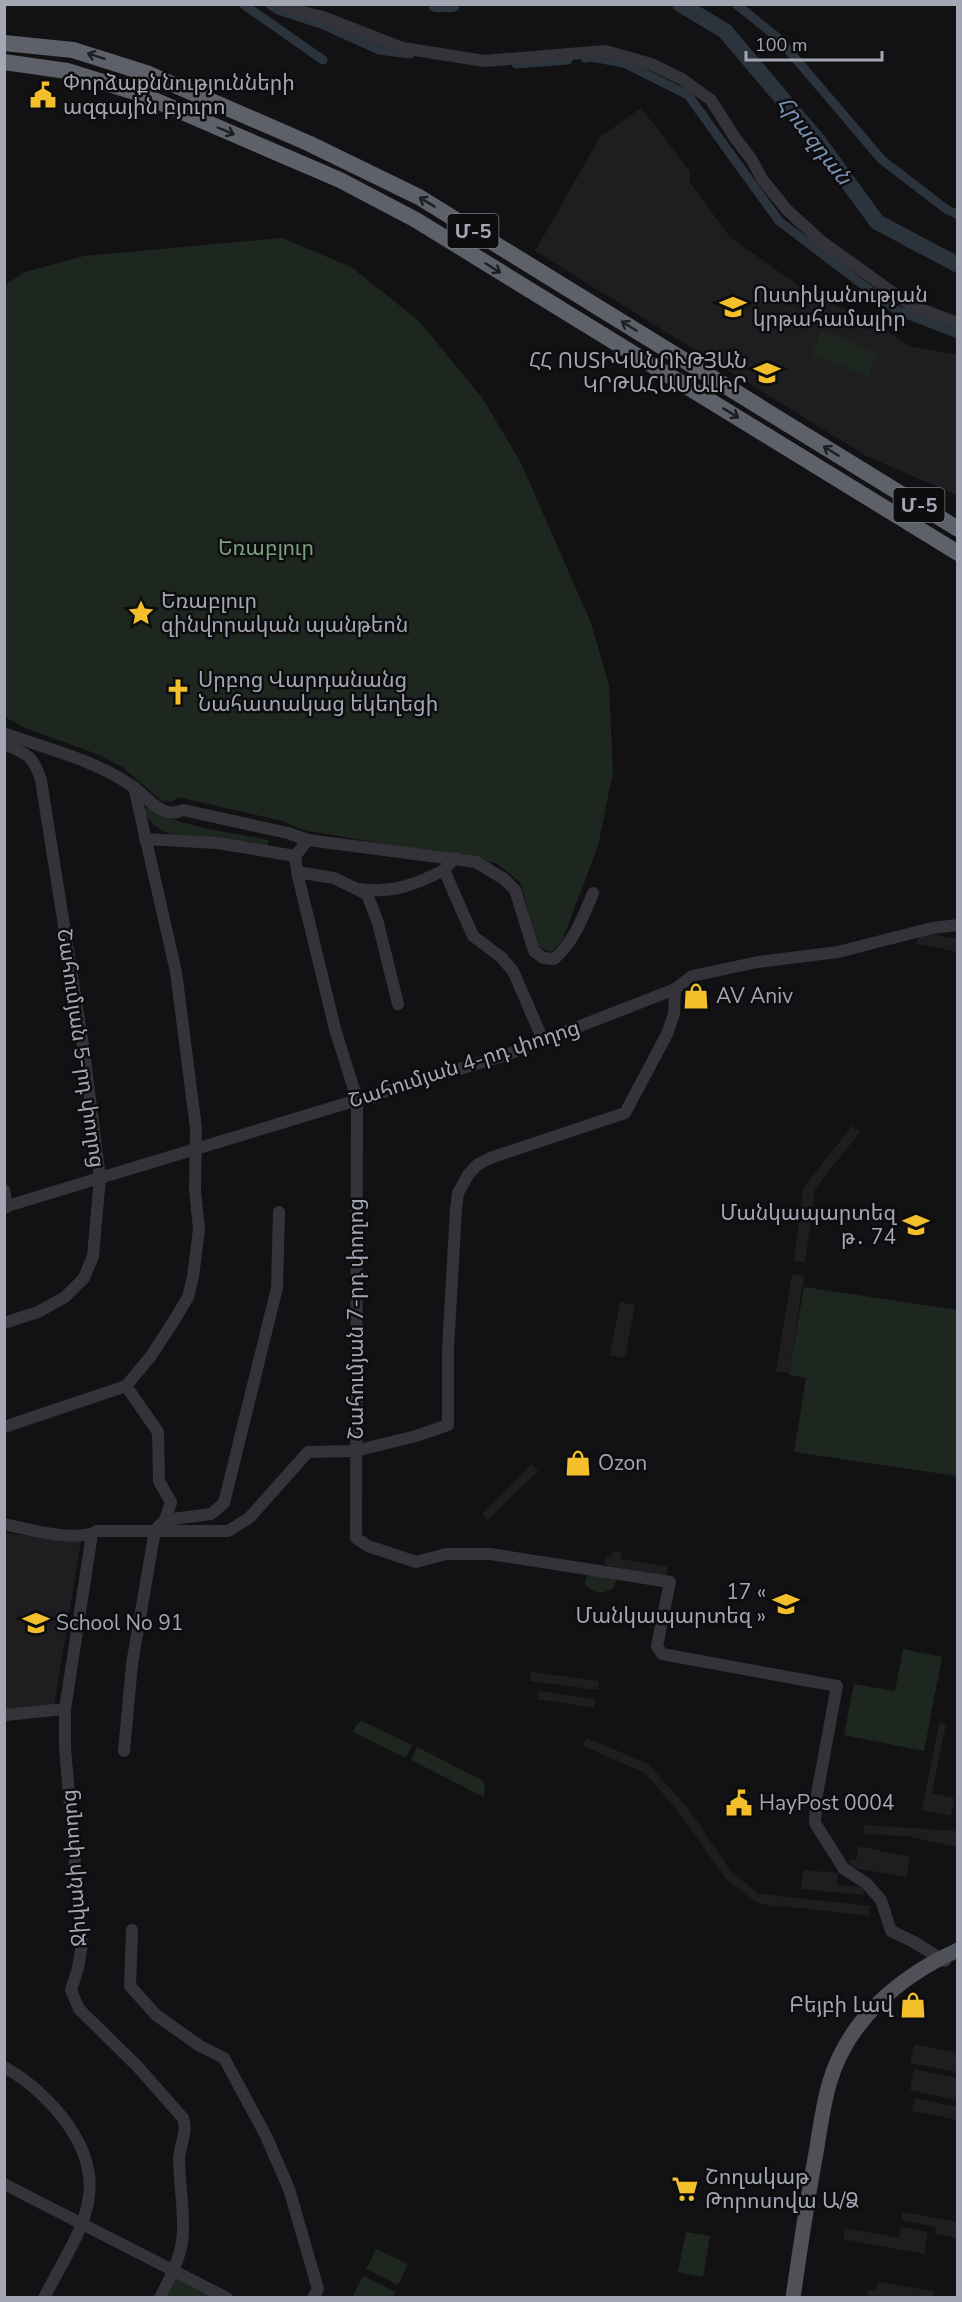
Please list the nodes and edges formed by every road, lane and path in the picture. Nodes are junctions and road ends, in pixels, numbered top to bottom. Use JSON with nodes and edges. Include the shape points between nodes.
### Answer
{"nodes":[{"id":1,"x":281,"y":4,"type":"edge"},
{"id":2,"x":4,"y":43,"type":"edge"},
{"id":3,"x":35,"y":45,"type":"junction"},
{"id":4,"x":4,"y":62,"type":"edge"},
{"id":5,"x":33,"y":64,"type":"junction"},
{"id":6,"x":957,"y":323,"type":"edge"},
{"id":7,"x":957,"y":529,"type":"edge"},
{"id":8,"x":957,"y":553,"type":"edge"},
{"id":9,"x":4,"y":733,"type":"edge"},
{"id":10,"x":4,"y":744,"type":"edge"},
{"id":11,"x":134,"y":787,"type":"junction"},
{"id":12,"x":145,"y":839,"type":"junction"},
{"id":13,"x":308,"y":840,"type":"junction"},
{"id":14,"x":295,"y":856,"type":"junction"},
{"id":15,"x":455,"y":858,"type":"junction"},
{"id":16,"x":444,"y":870,"type":"junction"},
{"id":17,"x":297,"y":872,"type":"junction"},
{"id":18,"x":360,"y":889,"type":"junction"},
{"id":19,"x":593,"y":893,"type":"dead end"},
{"id":20,"x":957,"y":925,"type":"edge"},
{"id":21,"x":675,"y":989,"type":"junction"},
{"id":22,"x":398,"y":1004,"type":"dead end"},
{"id":23,"x":543,"y":1040,"type":"junction"},
{"id":24,"x":357,"y":1099,"type":"junction"},
{"id":25,"x":195,"y":1148,"type":"junction"},
{"id":26,"x":99,"y":1178,"type":"junction"},
{"id":27,"x":4,"y":1190,"type":"edge"},
{"id":28,"x":6,"y":1207,"type":"edge"},
{"id":29,"x":279,"y":1212,"type":"dead end"},
{"id":30,"x":4,"y":1323,"type":"edge"},
{"id":31,"x":126,"y":1386,"type":"junction"},
{"id":32,"x":4,"y":1427,"type":"edge"},
{"id":33,"x":355,"y":1451,"type":"junction"},
{"id":34,"x":165,"y":1520,"type":"junction"},
{"id":35,"x":4,"y":1524,"type":"edge"},
{"id":36,"x":155,"y":1530,"type":"junction"},
{"id":37,"x":92,"y":1534,"type":"junction"},
{"id":38,"x":64,"y":1709,"type":"junction"},
{"id":39,"x":4,"y":1713,"type":"edge"},
{"id":40,"x":124,"y":1751,"type":"dead end"},
{"id":41,"x":132,"y":1930,"type":"dead end"},
{"id":42,"x":957,"y":1950,"type":"edge"},
{"id":43,"x":947,"y":1958,"type":"edge"},
{"id":44,"x":4,"y":2067,"type":"edge"},
{"id":45,"x":4,"y":2184,"type":"edge"},
{"id":46,"x":82,"y":2224,"type":"junction"},
{"id":47,"x":174,"y":2269,"type":"junction"},
{"id":48,"x":44,"y":2298,"type":"edge"},
{"id":49,"x":160,"y":2298,"type":"edge"},
{"id":50,"x":227,"y":2298,"type":"edge"},
{"id":51,"x":313,"y":2298,"type":"edge"},
{"id":52,"x":793,"y":2298,"type":"edge"},
{"id":53,"x":798,"y":2298,"type":"edge"}],
"edges":[{"from":1,"to":6,"type":"street","via":[[403,48],[484,61],[606,51],[651,64],[682,79],[711,100],[762,179],[787,210],[821,241],[910,305]]},
{"from":2,"to":3,"type":"highway","number":"Մ-5"},
{"from":3,"to":5,"type":"highway"},
{"from":7,"to":3,"type":"highway","number":"Մ-5","one_way":true,"via":[[419,197],[308,142],[149,74],[87,53]]},
{"from":4,"to":5,"type":"highway","number":"Մ-5"},
{"from":5,"to":8,"type":"highway","number":"Մ-5","one_way":true,"via":[[138,93],[350,185],[416,220]]},
{"from":9,"to":11,"type":"street","via":[[97,766]]},
{"from":10,"to":26,"type":"street","name":"Շահումյան 5-րդ փողոց","via":[[29,756],[41,780],[84,1052]]},
{"from":11,"to":12,"type":"street"},
{"from":11,"to":13,"type":"street","via":[[154,806],[172,813],[183,810]]},
{"from":12,"to":14,"type":"street","via":[[217,843]]},
{"from":12,"to":25,"type":"street","via":[[176,972],[196,1128]]},
{"from":13,"to":14,"type":"street"},
{"from":13,"to":15,"type":"street"},
{"from":14,"to":17,"type":"street","name":"Շահումյան 7-րդ փողոց"},
{"from":15,"to":16,"type":"street"},
{"from":15,"to":19,"type":"street","via":[[486,867],[515,890],[534,951],[543,958],[554,959],[563,952]]},
{"from":16,"to":18,"type":"street","via":[[408,887]]},
{"from":16,"to":23,"type":"street","via":[[474,936],[513,971]]},
{"from":17,"to":18,"type":"street","via":[[334,878]]},
{"from":17,"to":24,"type":"street","name":"Շահումյան 7-րդ փողոց","via":[[335,1029]]},
{"from":18,"to":22,"type":"street","via":[[367,894],[378,923]]},
{"from":20,"to":21,"type":"street","name":"Շահումյան 4-րդ փողոց","via":[[838,952],[758,962],[692,976]]},
{"from":21,"to":23,"type":"street","name":"Շահումյան 4-րդ փողոց"},
{"from":21,"to":33,"type":"street","via":[[674,1014],[667,1034],[625,1113],[490,1158],[468,1175],[458,1193],[453,1234],[448,1425]]},
{"from":23,"to":24,"type":"street","name":"Շահումյան 4-րդ փողոց","via":[[506,1055]]},
{"from":24,"to":25,"type":"street","name":"Շահումյան 4-րդ փողոց"},
{"from":24,"to":33,"type":"street","name":"Շահումյան 7-րդ փողոց"},
{"from":25,"to":26,"type":"street","name":"Շահումյան 4-րդ փողոց"},
{"from":25,"to":31,"type":"street","via":[[199,1229],[188,1297],[151,1356]]},
{"from":26,"to":28,"type":"street","name":"Շահումյան 4-րդ փողոց"},
{"from":26,"to":30,"type":"street","name":"Շահումյան 5-րդ փողոց","via":[[93,1256],[84,1278],[65,1297],[38,1312]]},
{"from":27,"to":28,"type":"street"},
{"from":29,"to":34,"type":"street","via":[[277,1288],[224,1503],[211,1514]]},
{"from":31,"to":32,"type":"street"},
{"from":31,"to":34,"type":"street","via":[[158,1432],[159,1481],[171,1502]]},
{"from":33,"to":36,"type":"street","via":[[308,1452],[249,1518],[228,1531]]},
{"from":33,"to":43,"type":"street","name":"Շահումյան 7-րդ փողոց","via":[[356,1538],[368,1546],[416,1562],[446,1554],[490,1554],[670,1581],[657,1646],[662,1654],[837,1686],[815,1823],[844,1869],[866,1883],[881,1900],[891,1932]]},
{"from":34,"to":36,"type":"street"},
{"from":35,"to":37,"type":"street","via":[[34,1531]]},
{"from":36,"to":37,"type":"street"},
{"from":36,"to":40,"type":"street","via":[[132,1664]]},
{"from":37,"to":38,"type":"street","name":"Ջիվանի փողոց"},
{"from":38,"to":39,"type":"street"},
{"from":38,"to":47,"type":"street","name":"Ջիվանի փողոց","via":[[82,1944],[71,1990],[79,2009],[137,2066],[186,2125],[179,2160],[182,2241]]},
{"from":41,"to":51,"type":"street","via":[[130,1986],[156,2015],[224,2058],[266,2136],[296,2211],[318,2289]]},
{"from":42,"to":43,"type":"main road"},
{"from":43,"to":52,"type":"main road","via":[[903,1981],[865,2016],[837,2063],[822,2120]]},
{"from":43,"to":53,"type":"main road","via":[[905,1984],[877,2010],[841,2065],[826,2119]]},
{"from":44,"to":46,"type":"street","via":[[43,2094],[80,2143],[90,2174]]},
{"from":45,"to":46,"type":"street"},
{"from":46,"to":47,"type":"street"},
{"from":46,"to":48,"type":"street"},
{"from":47,"to":49,"type":"street","name":"Ջիվանի փողոց"},
{"from":47,"to":50,"type":"street"}]}
